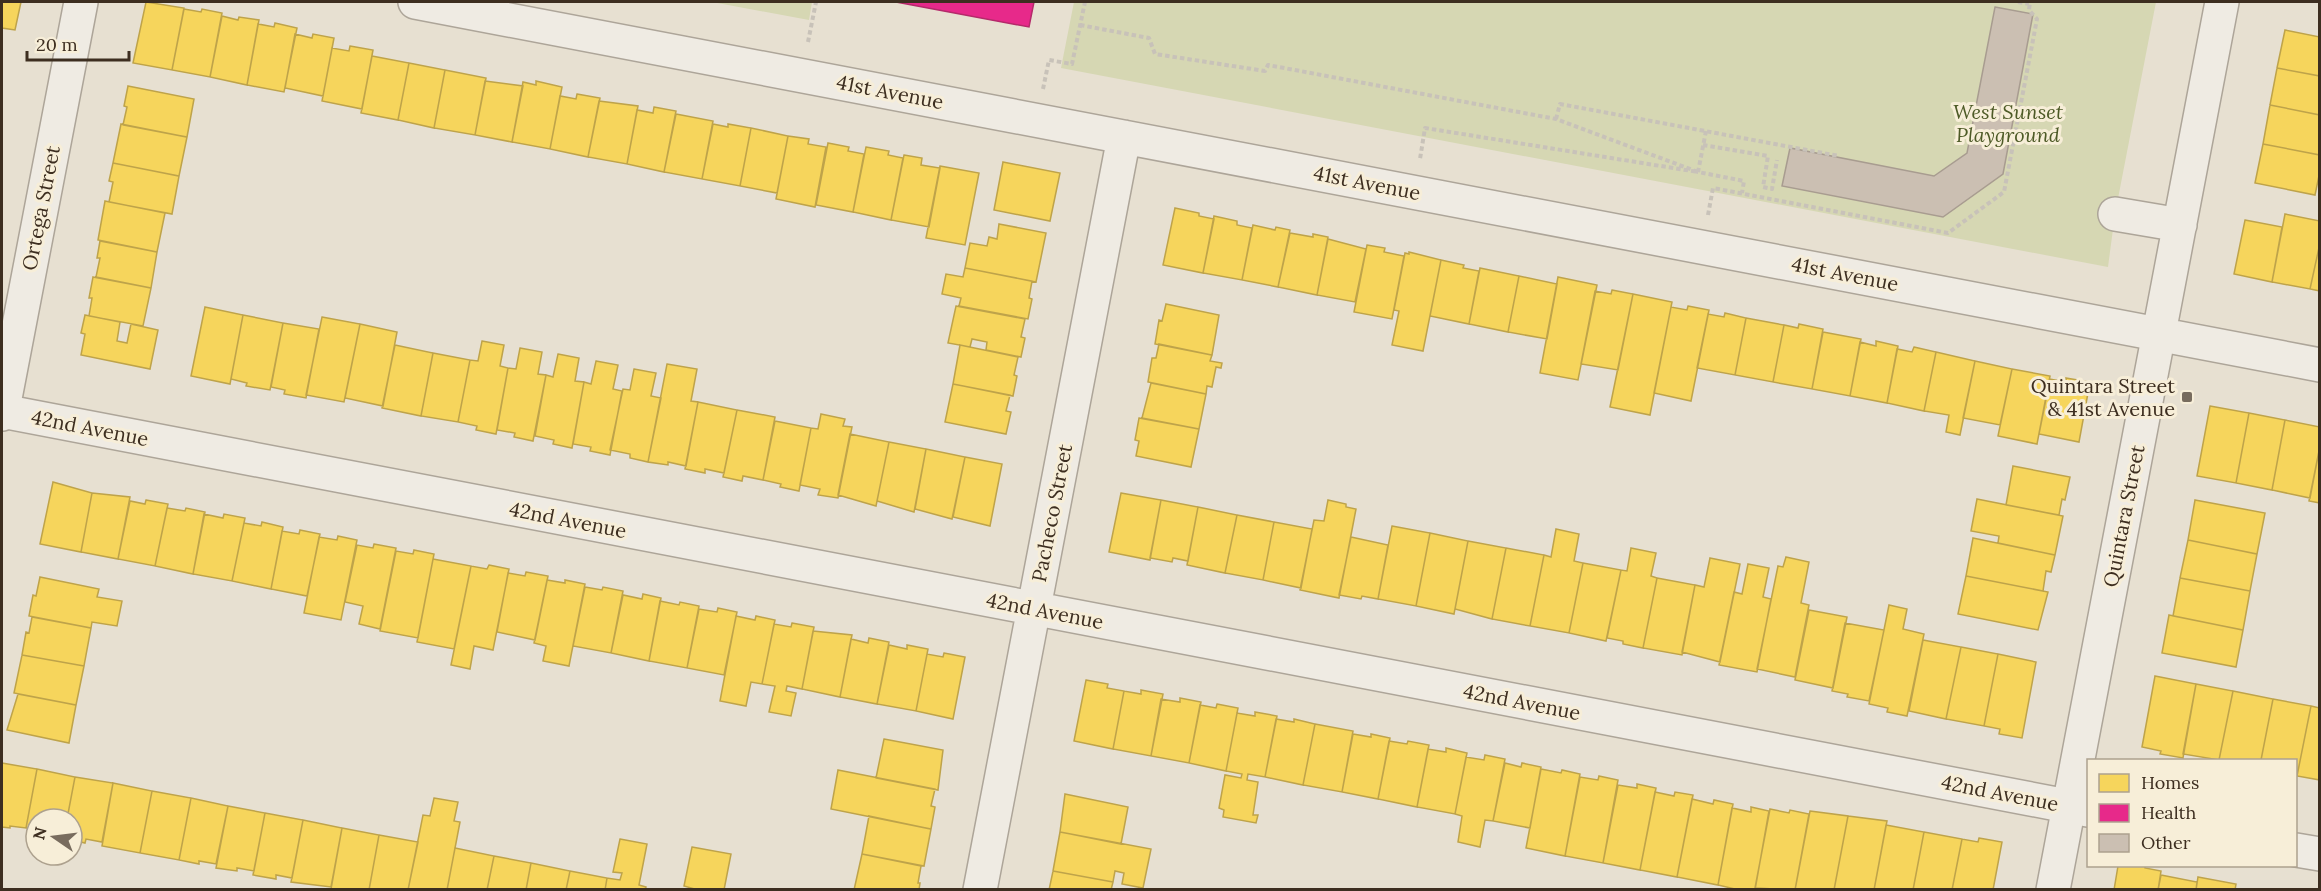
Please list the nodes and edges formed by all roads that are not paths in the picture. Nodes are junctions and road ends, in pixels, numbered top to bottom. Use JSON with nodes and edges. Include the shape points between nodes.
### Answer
{"nodes":[{"id":1,"x":81,"y":2,"type":"edge"},
{"id":2,"x":415,"y":2,"type":"edge"},
{"id":3,"x":2223,"y":2,"type":"edge"},
{"id":4,"x":1124,"y":137,"type":"junction"},
{"id":5,"x":2115,"y":214,"type":"dead end"},
{"id":6,"x":2180,"y":225,"type":"junction"},
{"id":7,"x":2159,"y":335,"type":"junction"},
{"id":8,"x":2319,"y":365,"type":"edge"},
{"id":9,"x":2,"y":412,"type":"edge"},
{"id":10,"x":1034,"y":609,"type":"junction"},
{"id":11,"x":2078,"y":808,"type":"edge"},
{"id":12,"x":2297,"y":850,"type":"edge"},
{"id":13,"x":2319,"y":854,"type":"edge"},
{"id":14,"x":980,"y":890,"type":"edge"},
{"id":15,"x":2053,"y":890,"type":"edge"}],
"edges":[{"from":1,"to":9,"type":"street","name":"Ortega Street"},
{"from":2,"to":4,"type":"street","name":"41st Avenue"},
{"from":3,"to":6,"type":"street","name":"Quintara Street"},
{"from":4,"to":7,"type":"street","name":"41st Avenue"},
{"from":4,"to":10,"type":"street","name":"Pacheco Street"},
{"from":5,"to":6,"type":"street"},
{"from":6,"to":7,"type":"street","name":"Quintara Street"},
{"from":7,"to":8,"type":"street","name":"41st Avenue"},
{"from":7,"to":11,"type":"street","name":"Quintara Street"},
{"from":9,"to":10,"type":"street","name":"42nd Avenue"},
{"from":10,"to":11,"type":"street","name":"42nd Avenue"},
{"from":10,"to":14,"type":"street","name":"Pacheco Street"},
{"from":11,"to":15,"type":"street","name":"Quintara Street"},
{"from":12,"to":13,"type":"street"}]}
